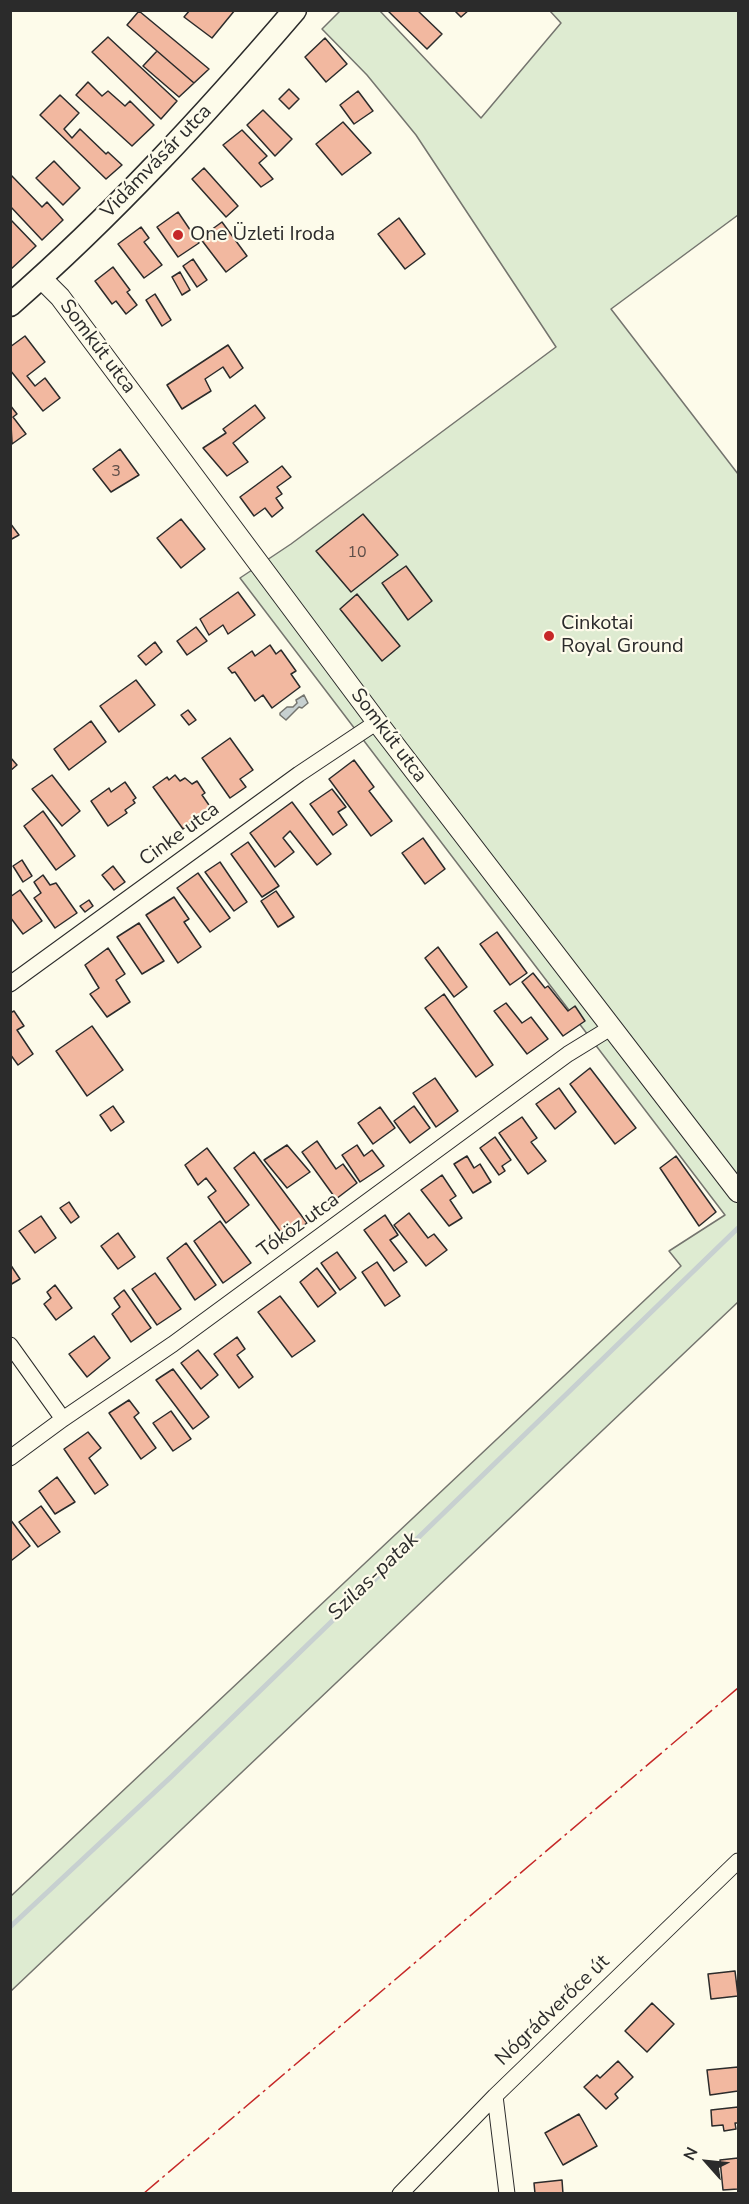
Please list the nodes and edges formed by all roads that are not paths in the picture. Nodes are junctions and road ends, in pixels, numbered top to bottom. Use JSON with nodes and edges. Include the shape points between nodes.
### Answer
{"nodes":[{"id":1,"x":294,"y":10,"type":"edge"},
{"id":2,"x":41,"y":278,"type":"junction"},
{"id":3,"x":10,"y":305,"type":"edge"},
{"id":4,"x":377,"y":722,"type":"junction"},
{"id":5,"x":10,"y":984,"type":"edge"},
{"id":6,"x":612,"y":1027,"type":"junction"},
{"id":7,"x":738,"y":1192,"type":"edge"},
{"id":8,"x":10,"y":1345,"type":"edge"},
{"id":9,"x":63,"y":1419,"type":"junction"},
{"id":10,"x":10,"y":1458,"type":"edge"},
{"id":11,"x":738,"y":1861,"type":"edge"},
{"id":12,"x":495,"y":2096,"type":"junction"},
{"id":13,"x":400,"y":2193,"type":"edge"},
{"id":14,"x":507,"y":2193,"type":"edge"}],
"edges":[{"from":1,"to":2,"type":"main road","name":"Vidámvásár utca","via":[[144,179]]},
{"from":2,"to":3,"type":"main road","name":"Vidámvásár utca"},
{"from":2,"to":4,"type":"street","name":"Somkút utca","via":[[60,297]]},
{"from":4,"to":5,"type":"street","name":"Cinke utca"},
{"from":4,"to":6,"type":"street","name":"Somkút utca"},
{"from":6,"to":7,"type":"street","name":"Somkút utca"},
{"from":6,"to":9,"type":"street","name":"Tóköz utca","via":[[568,1054],[173,1344]]},
{"from":8,"to":9,"type":"street"},
{"from":9,"to":10,"type":"street","name":"Tóköz utca"},
{"from":11,"to":12,"type":"street","name":"Nógrádverőce út"},
{"from":12,"to":13,"type":"street","name":"Nógrádverőce út"},
{"from":12,"to":14,"type":"street"}]}
